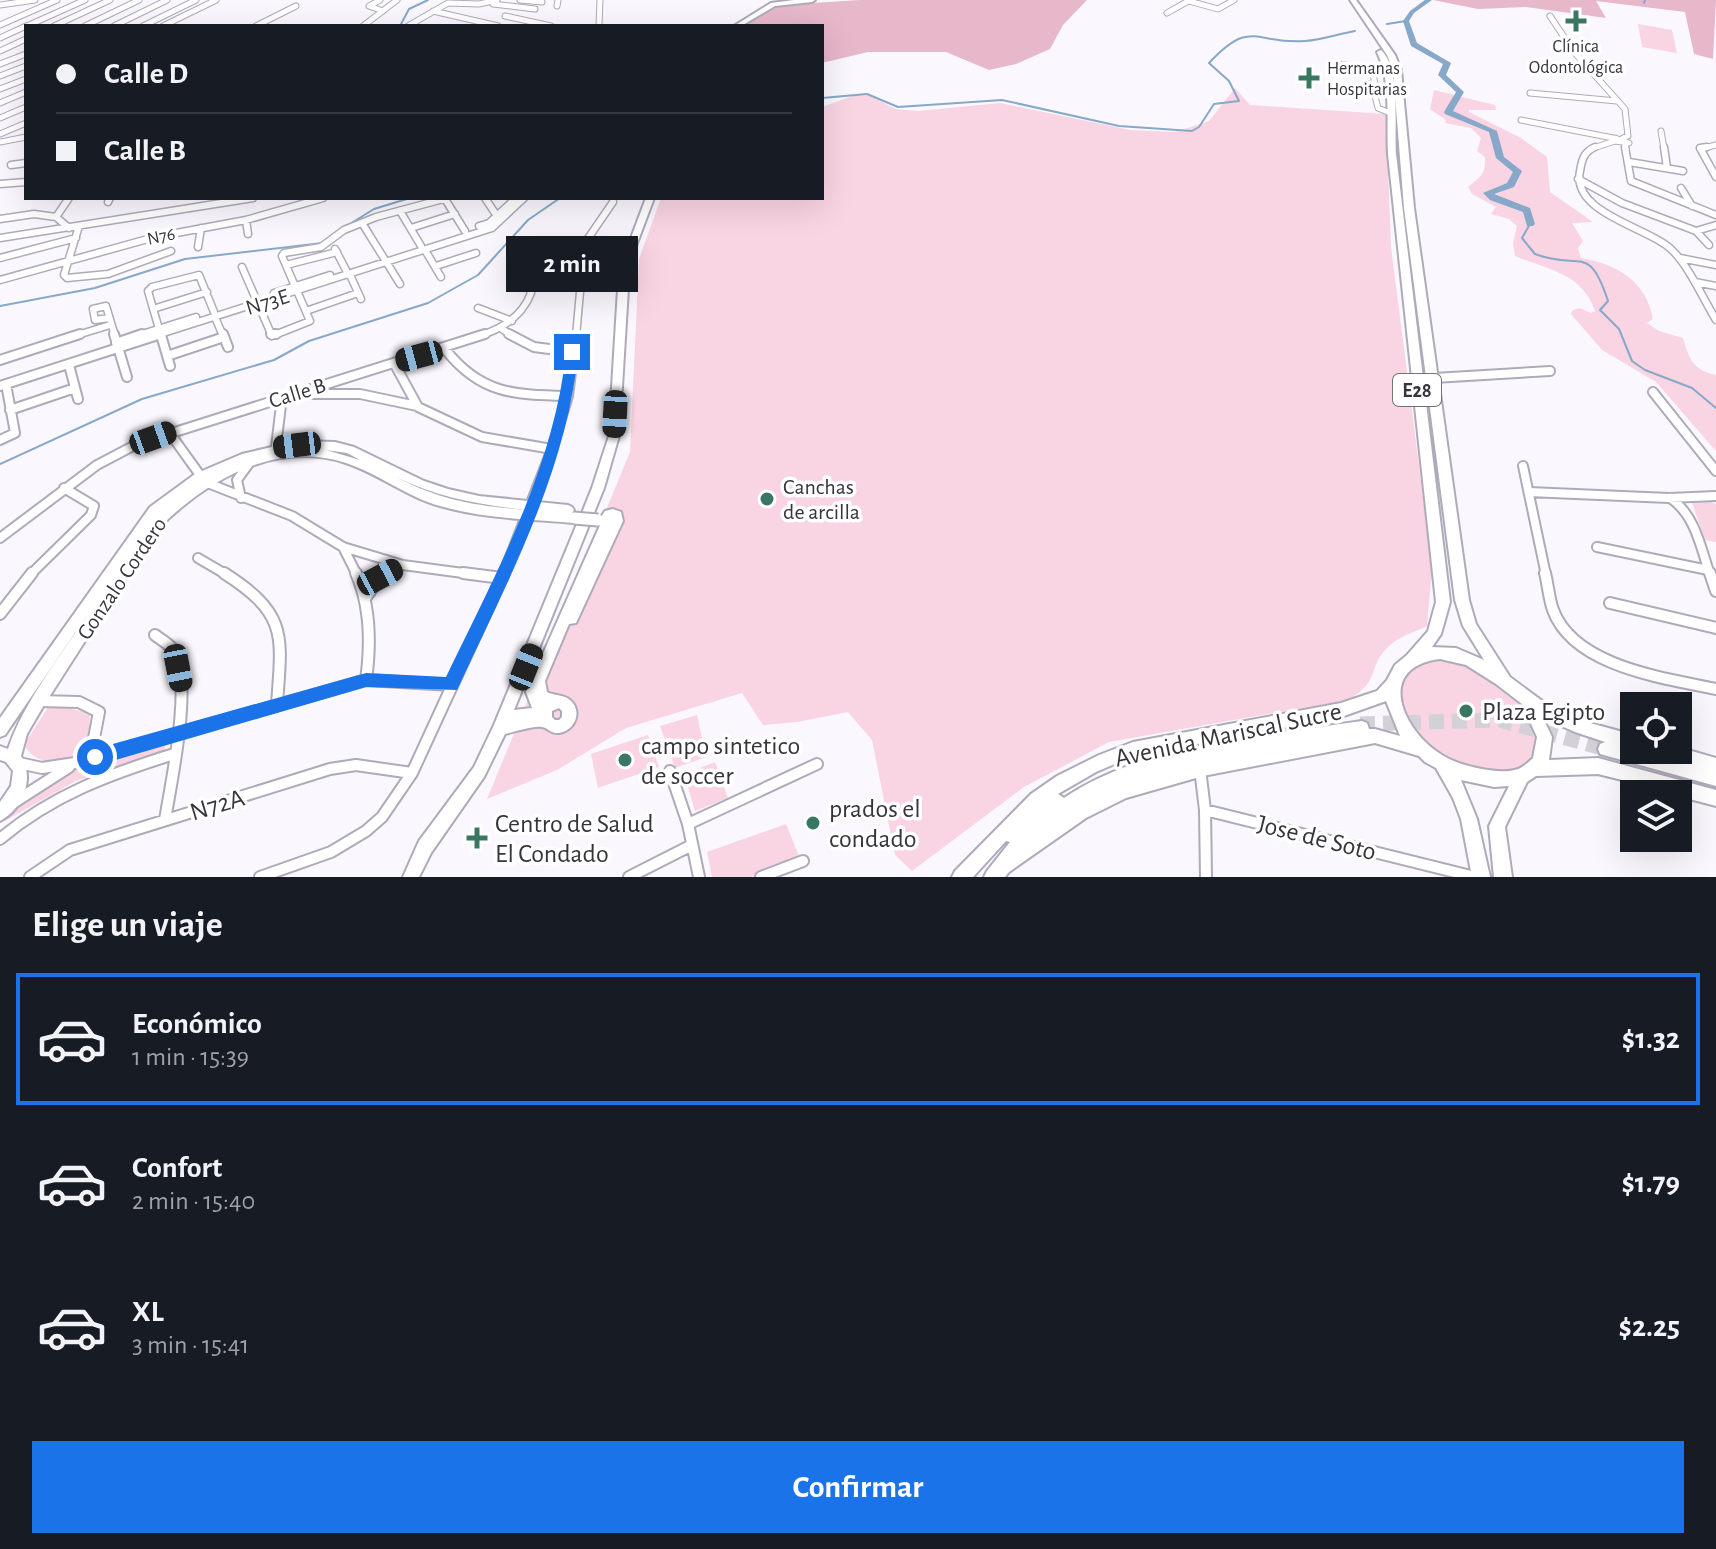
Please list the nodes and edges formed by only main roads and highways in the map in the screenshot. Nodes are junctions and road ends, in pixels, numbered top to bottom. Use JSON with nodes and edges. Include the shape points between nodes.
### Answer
{"nodes":[{"id":1,"x":1346,"y":0,"type":"edge"},
{"id":2,"x":1353,"y":0,"type":"edge"},
{"id":3,"x":1360,"y":17,"type":"junction"},
{"id":4,"x":1407,"y":228,"type":"junction"},
{"id":5,"x":1405,"y":269,"type":"junction"},
{"id":6,"x":1418,"y":271,"type":"junction"},
{"id":7,"x":1413,"y":658,"type":"junction"},
{"id":8,"x":1503,"y":677,"type":"junction"},
{"id":9,"x":1393,"y":684,"type":"junction"},
{"id":10,"x":1528,"y":700,"type":"junction"},
{"id":11,"x":1620,"y":738,"type":"edge"},
{"id":12,"x":1607,"y":750,"type":"tunnel mouth"},
{"id":13,"x":1434,"y":758,"type":"junction"},
{"id":14,"x":1692,"y":759,"type":"edge"},
{"id":15,"x":1716,"y":766,"type":"edge"},
{"id":16,"x":1528,"y":773,"type":"junction"},
{"id":17,"x":1716,"y":780,"type":"edge"},
{"id":18,"x":1716,"y":798,"type":"edge"},
{"id":19,"x":991,"y":847,"type":"junction"},
{"id":20,"x":998,"y":871,"type":"edge"},
{"id":21,"x":961,"y":877,"type":"edge"},
{"id":22,"x":1481,"y":877,"type":"edge"},
{"id":23,"x":1503,"y":877,"type":"edge"}],
"edges":[{"from":1,"to":3,"type":"main road","number":"E28"},
{"from":2,"to":3,"type":"main road","number":"E28"},
{"from":3,"to":4,"type":"main road","number":"E28","via":[[1397,70]]},
{"from":4,"to":5,"type":"main road","number":"E28"},
{"from":4,"to":6,"type":"main road","number":"E28"},
{"from":5,"to":6,"type":"main road"},
{"from":5,"to":7,"type":"main road","number":"E28","via":[[1443,602],[1434,634]]},
{"from":6,"to":8,"type":"main road","number":"E28","via":[[1462,600],[1470,626]]},
{"from":7,"to":8,"type":"main road","number":"E28","via":[[1455,655]]},
{"from":7,"to":9,"type":"main road","number":"E28"},
{"from":8,"to":10,"type":"main road","number":"E28"},
{"from":9,"to":13,"type":"main road","via":[[1399,718]]},
{"from":9,"to":19,"type":"main road","name":"Avenida Mariscal Sucre","via":[[1382,696],[1341,710],[1133,749],[1102,761],[1027,808]]},
{"from":10,"to":11,"type":"main road","via":[[1577,726]]},
{"from":10,"to":16,"type":"main road","number":"E28","via":[[1543,731],[1542,758]]},
{"from":12,"to":17,"type":"main road"},
{"from":13,"to":16,"type":"main road","via":[[1458,772],[1492,781]]},
{"from":13,"to":20,"type":"main road","name":"Avenida Mariscal Sucre","via":[[1375,736],[1200,769],[1123,791],[1080,812]]},
{"from":13,"to":22,"type":"main road","via":[[1459,790],[1472,820]]},
{"from":14,"to":15,"type":"main road"},
{"from":16,"to":18,"type":"main road","via":[[1598,766]]},
{"from":16,"to":23,"type":"main road","via":[[1497,826]]},
{"from":19,"to":20,"type":"main road","name":"Avenida Mariscal Sucre","via":[[1070,793],[1130,767],[1361,726],[1206,754],[1118,777],[1041,822]]},
{"from":19,"to":21,"type":"main road","name":"Avenida Mariscal Sucre"}]}
